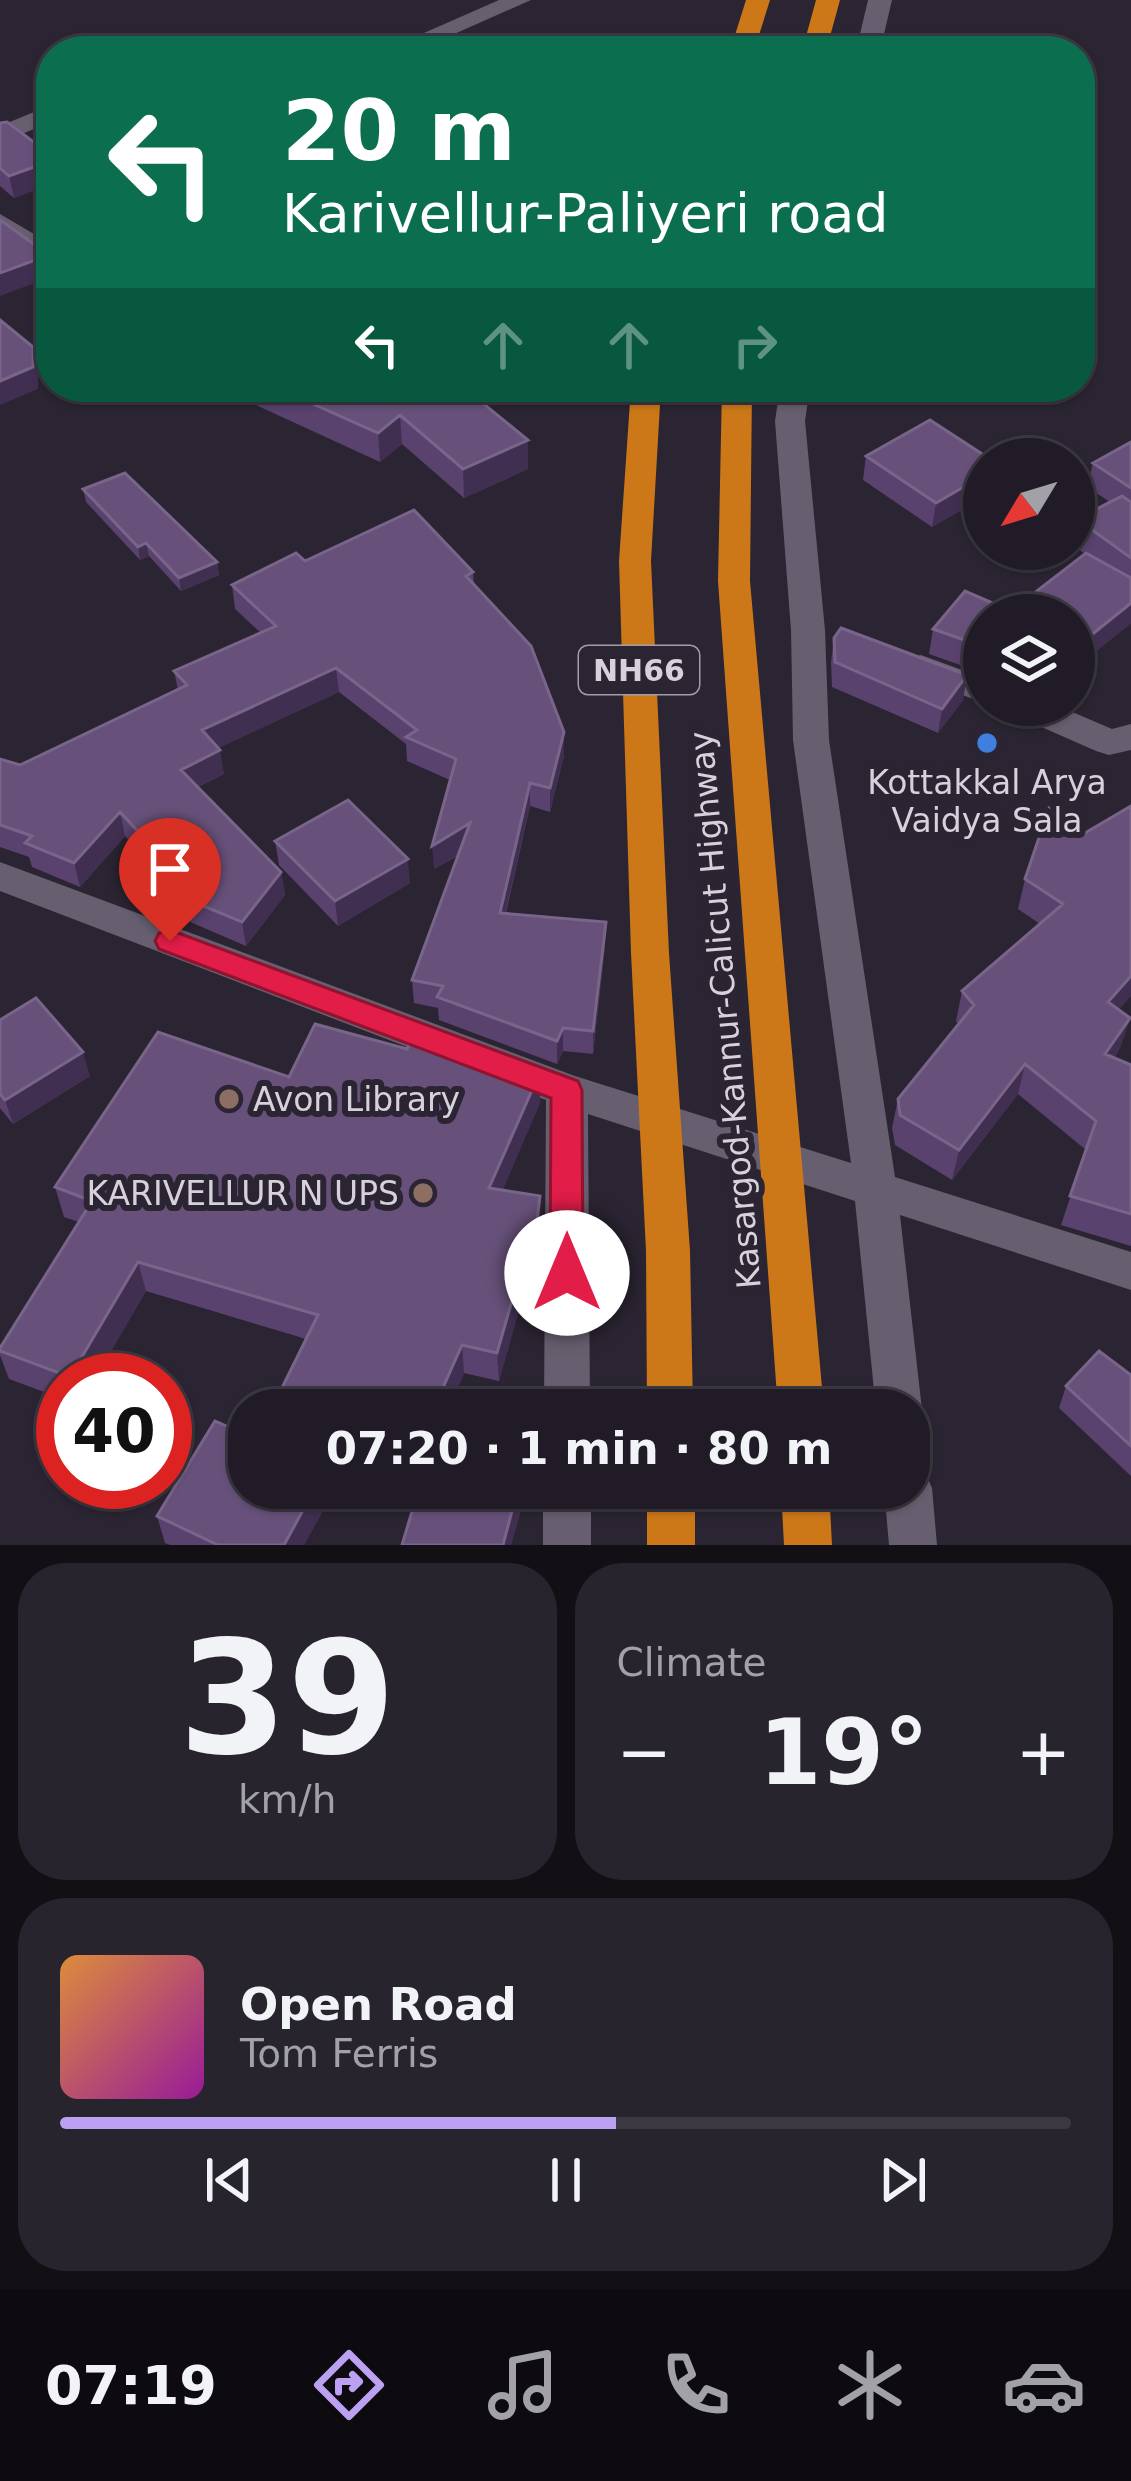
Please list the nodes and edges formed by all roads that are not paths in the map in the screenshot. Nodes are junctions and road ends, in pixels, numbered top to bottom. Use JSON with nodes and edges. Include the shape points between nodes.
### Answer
{"nodes":[{"id":1,"x":519,"y":0,"type":"edge"},
{"id":2,"x":758,"y":0,"type":"edge"},
{"id":3,"x":828,"y":0,"type":"edge"},
{"id":4,"x":880,"y":0,"type":"edge"},
{"id":5,"x":431,"y":36,"type":"edge"},
{"id":6,"x":747,"y":36,"type":"edge"},
{"id":7,"x":818,"y":36,"type":"edge"},
{"id":8,"x":872,"y":36,"type":"edge"},
{"id":9,"x":36,"y":119,"type":"edge"},
{"id":10,"x":0,"y":135,"type":"edge"},
{"id":11,"x":0,"y":222,"type":"edge"},
{"id":12,"x":36,"y":246,"type":"edge"},
{"id":13,"x":645,"y":402,"type":"edge"},
{"id":14,"x":737,"y":402,"type":"edge"},
{"id":15,"x":793,"y":402,"type":"edge"},
{"id":16,"x":898,"y":659,"type":"edge"},
{"id":17,"x":963,"y":683,"type":"edge"},
{"id":18,"x":1072,"y":726,"type":"edge"},
{"id":19,"x":1131,"y":737,"type":"edge"},
{"id":20,"x":0,"y":876,"type":"edge"},
{"id":21,"x":567,"y":1090,"type":"junction"},
{"id":22,"x":876,"y":1192,"type":"junction"},
{"id":23,"x":1131,"y":1270,"type":"edge"},
{"id":24,"x":567,"y":1389,"type":"edge"},
{"id":25,"x":670,"y":1389,"type":"edge"},
{"id":26,"x":799,"y":1389,"type":"edge"},
{"id":27,"x":897,"y":1389,"type":"edge"},
{"id":28,"x":567,"y":1509,"type":"edge"},
{"id":29,"x":671,"y":1509,"type":"edge"},
{"id":30,"x":806,"y":1509,"type":"edge"},
{"id":31,"x":910,"y":1509,"type":"edge"},
{"id":32,"x":567,"y":1545,"type":"edge"},
{"id":33,"x":671,"y":1545,"type":"edge"},
{"id":34,"x":808,"y":1545,"type":"edge"},
{"id":35,"x":914,"y":1545,"type":"edge"}],
"edges":[{"from":1,"to":5,"type":"street"},
{"from":2,"to":6,"type":"highway"},
{"from":3,"to":7,"type":"highway"},
{"from":4,"to":8,"type":"street"},
{"from":9,"to":10,"type":"street"},
{"from":11,"to":12,"type":"street"},
{"from":13,"to":25,"type":"highway","name":"Kasargod-Kannur-Calicut Highway","number":"NH66","via":[[635,561]]},
{"from":14,"to":26,"type":"highway","name":"Kasargod-Kannur-Calicut Highway","number":"NH66","via":[[734,581]]},
{"from":15,"to":22,"type":"street","via":[[811,740]]},
{"from":16,"to":17,"type":"street"},
{"from":18,"to":19,"type":"street","via":[[1109,742]]},
{"from":20,"to":21,"type":"street"},
{"from":21,"to":22,"type":"street"},
{"from":21,"to":24,"type":"street"},
{"from":22,"to":23,"type":"street"},
{"from":22,"to":27,"type":"street"},
{"from":28,"to":32,"type":"street"},
{"from":29,"to":33,"type":"highway"},
{"from":30,"to":34,"type":"highway"},
{"from":31,"to":35,"type":"street"}]}
